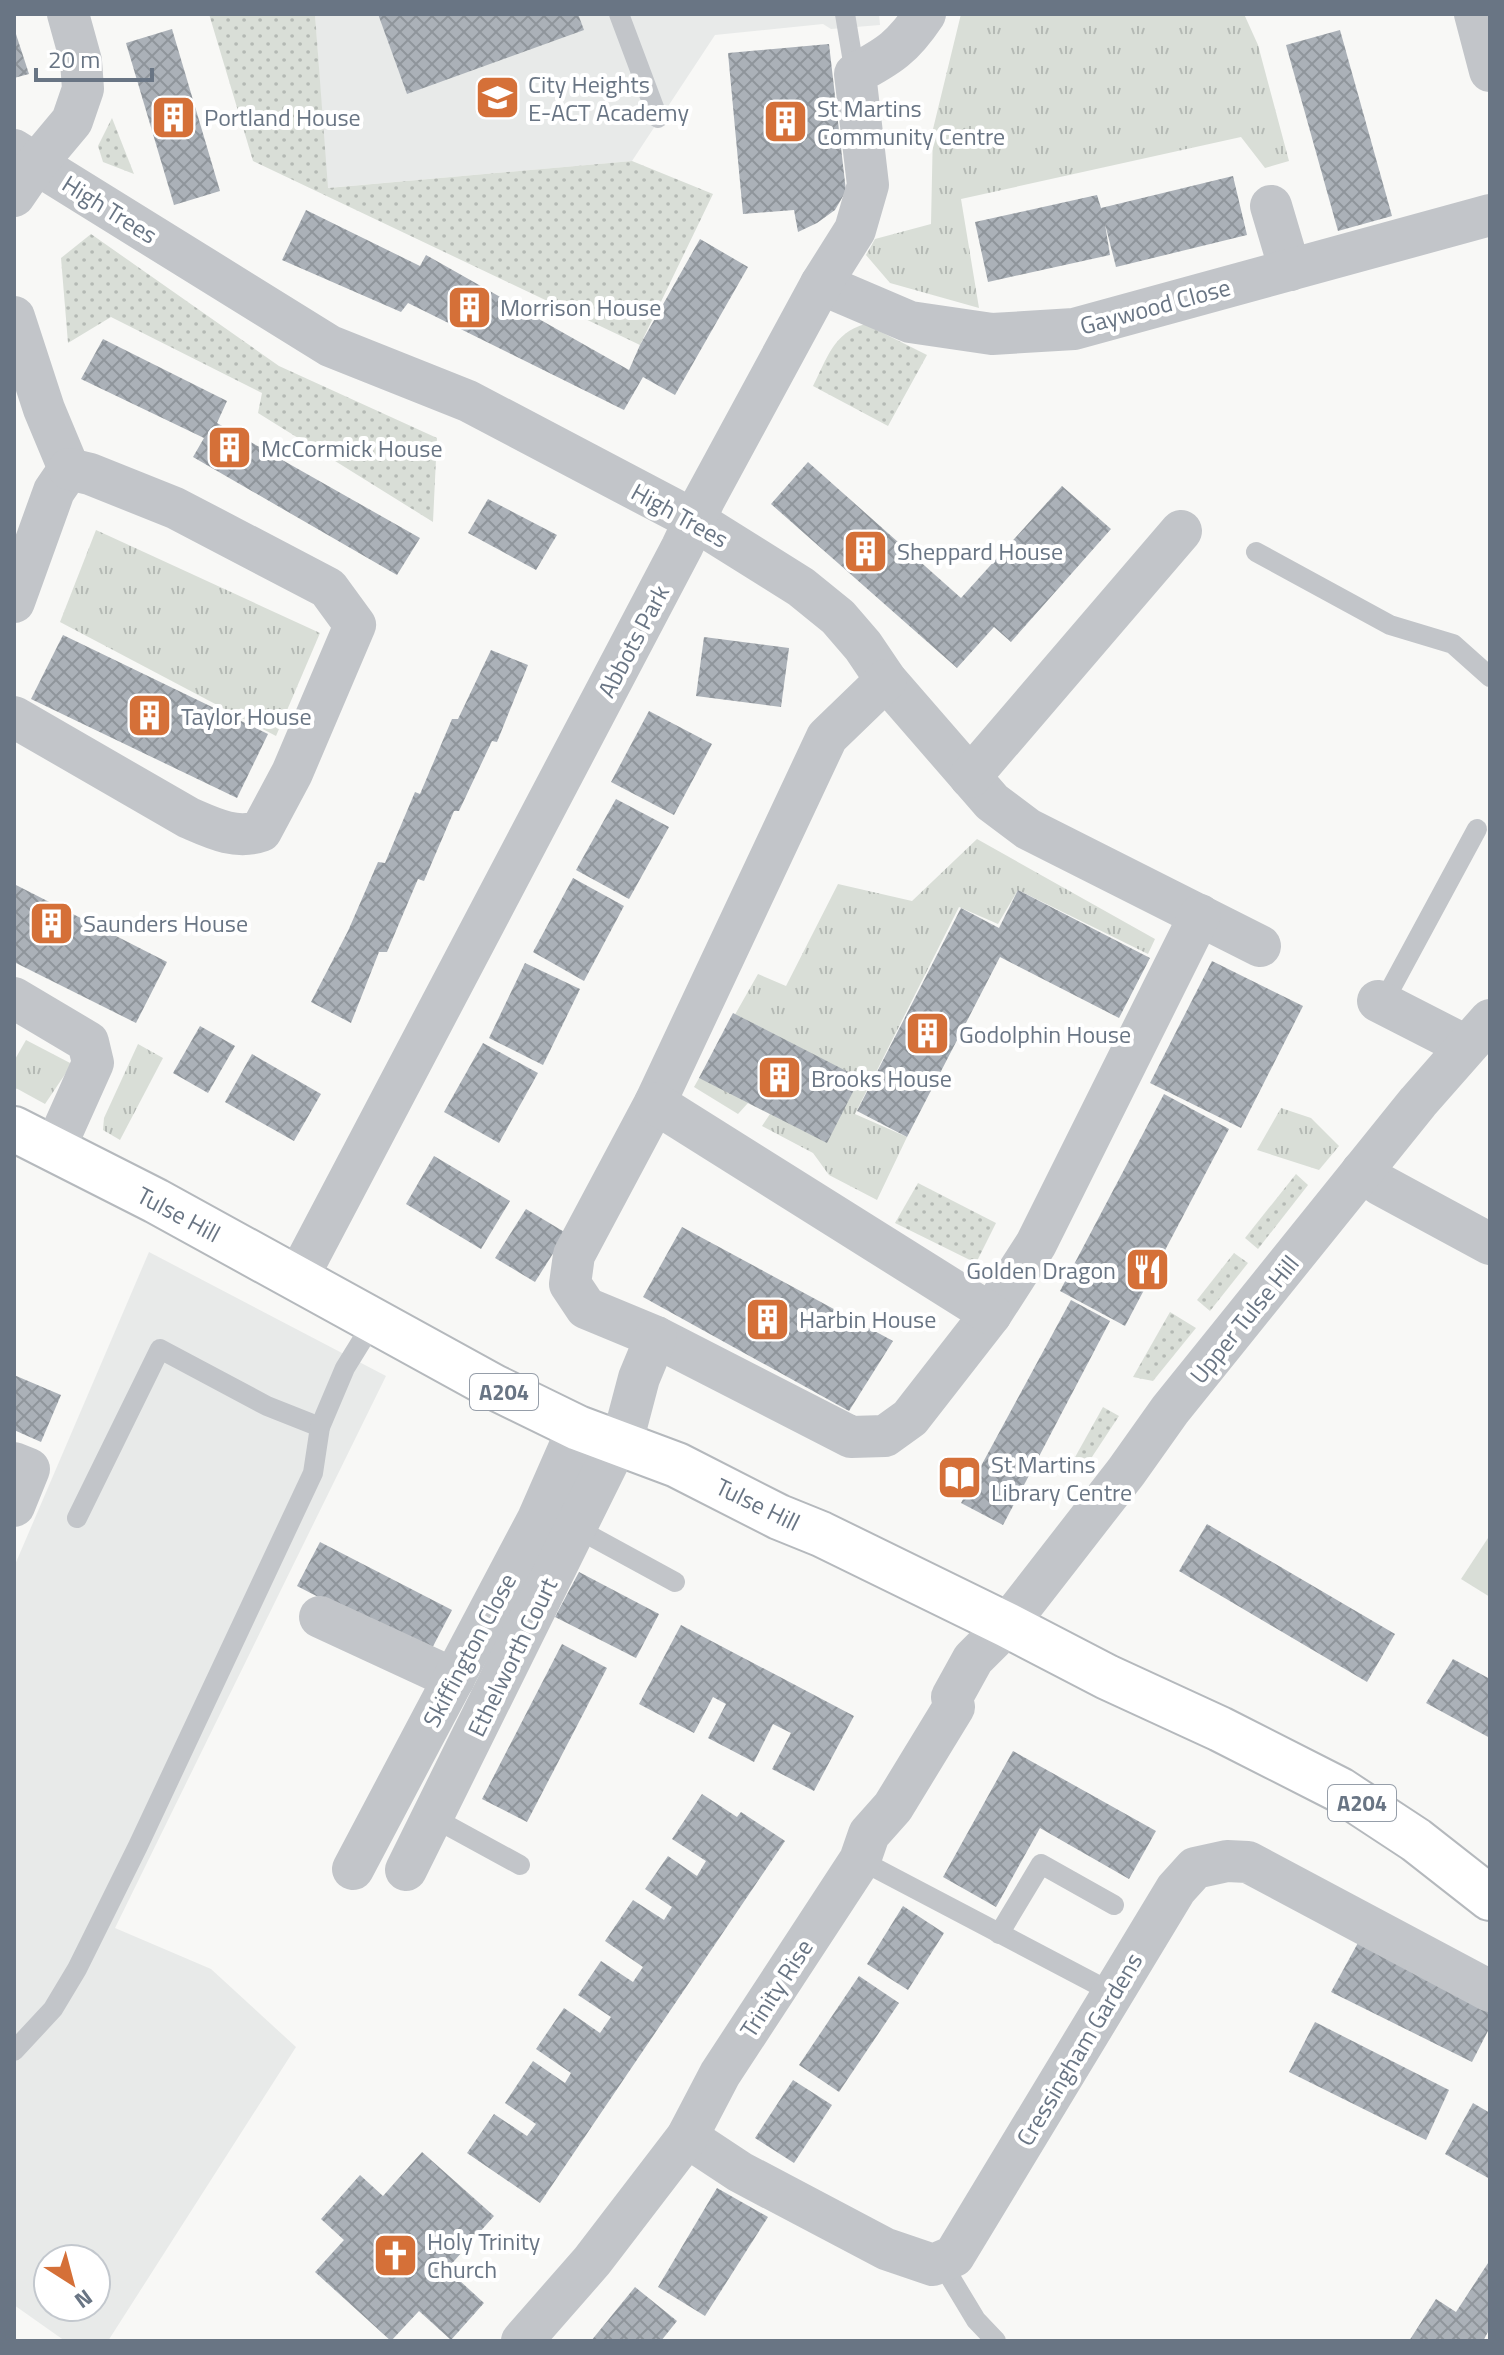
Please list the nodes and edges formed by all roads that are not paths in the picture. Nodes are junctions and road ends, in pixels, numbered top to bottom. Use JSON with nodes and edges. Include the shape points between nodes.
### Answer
{"nodes":[{"id":1,"x":68,"y":14,"type":"edge"},
{"id":2,"x":619,"y":14,"type":"edge"},
{"id":3,"x":845,"y":14,"type":"edge"},
{"id":4,"x":925,"y":14,"type":"edge"},
{"id":5,"x":1475,"y":14,"type":"edge"},
{"id":6,"x":1490,"y":71,"type":"edge"},
{"id":7,"x":855,"y":74,"type":"junction"},
{"id":8,"x":658,"y":118,"type":"dead end"},
{"id":9,"x":21,"y":170,"type":"edge"},
{"id":10,"x":1271,"y":206,"type":"dead end"},
{"id":11,"x":1490,"y":215,"type":"edge"},
{"id":12,"x":1290,"y":270,"type":"junction"},
{"id":13,"x":821,"y":284,"type":"junction"},
{"id":14,"x":14,"y":317,"type":"edge"},
{"id":15,"x":69,"y":469,"type":"junction"},
{"id":16,"x":694,"y":520,"type":"junction"},
{"id":17,"x":1181,"y":531,"type":"dead end"},
{"id":18,"x":1256,"y":552,"type":"dead end"},
{"id":19,"x":14,"y":602,"type":"edge"},
{"id":20,"x":1490,"y":677,"type":"edge"},
{"id":21,"x":886,"y":680,"type":"junction"},
{"id":22,"x":14,"y":717,"type":"edge"},
{"id":23,"x":970,"y":777,"type":"junction"},
{"id":24,"x":1477,"y":829,"type":"dead end"},
{"id":25,"x":1200,"y":915,"type":"junction"},
{"id":26,"x":1260,"y":946,"type":"dead end"},
{"id":27,"x":14,"y":998,"type":"edge"},
{"id":28,"x":1380,"y":1002,"type":"joint"},
{"id":29,"x":1478,"y":1033,"type":"edge"},
{"id":30,"x":655,"y":1103,"type":"junction"},
{"id":31,"x":14,"y":1129,"type":"edge"},
{"id":32,"x":54,"y":1150,"type":"junction"},
{"id":33,"x":1362,"y":1171,"type":"junction"},
{"id":34,"x":1490,"y":1244,"type":"edge"},
{"id":35,"x":297,"y":1279,"type":"junction"},
{"id":36,"x":991,"y":1314,"type":"junction"},
{"id":37,"x":374,"y":1321,"type":"junction"},
{"id":38,"x":656,"y":1337,"type":"junction"},
{"id":39,"x":320,"y":1427,"type":"junction"},
{"id":40,"x":606,"y":1439,"type":"junction"},
{"id":41,"x":14,"y":1463,"type":"edge"},
{"id":42,"x":14,"y":1506,"type":"edge"},
{"id":43,"x":77,"y":1518,"type":"dead end"},
{"id":44,"x":576,"y":1528,"type":"junction"},
{"id":45,"x":675,"y":1582,"type":"dead end"},
{"id":46,"x":320,"y":1617,"type":"dead end"},
{"id":47,"x":1007,"y":1625,"type":"junction"},
{"id":48,"x":454,"y":1679,"type":"junction"},
{"id":49,"x":432,"y":1817,"type":"junction"},
{"id":50,"x":860,"y":1860,"type":"junction"},
{"id":51,"x":520,"y":1865,"type":"dead end"},
{"id":52,"x":353,"y":1869,"type":"dead end"},
{"id":53,"x":406,"y":1870,"type":"dead end"},
{"id":54,"x":1490,"y":1898,"type":"edge"},
{"id":55,"x":1114,"y":1905,"type":"dead end"},
{"id":56,"x":999,"y":1934,"type":"junction"},
{"id":57,"x":1490,"y":1991,"type":"edge"},
{"id":58,"x":1113,"y":1993,"type":"junction"},
{"id":59,"x":14,"y":2051,"type":"edge"},
{"id":60,"x":687,"y":2137,"type":"junction"},
{"id":61,"x":941,"y":2262,"type":"junction"},
{"id":62,"x":522,"y":2341,"type":"edge"},
{"id":63,"x":996,"y":2341,"type":"edge"}],
"edges":[{"from":1,"to":9,"type":"street","via":[[83,89],[72,121]]},
{"from":2,"to":8,"type":"lane"},
{"from":3,"to":7,"type":"lane"},
{"from":4,"to":7,"type":"street","via":[[891,55]]},
{"from":5,"to":6,"type":"street"},
{"from":7,"to":13,"type":"street","name":"Abbots Park","via":[[868,185],[855,230]]},
{"from":9,"to":16,"type":"street","name":"High Trees","via":[[330,346],[468,401]]},
{"from":10,"to":12,"type":"street"},
{"from":11,"to":12,"type":"street","name":"Gaywood Close"},
{"from":12,"to":13,"type":"street","name":"Gaywood Close","via":[[1074,329],[992,334],[910,322]]},
{"from":13,"to":16,"type":"street","name":"Abbots Park"},
{"from":14,"to":15,"type":"street"},
{"from":15,"to":19,"type":"street","via":[[54,491]]},
{"from":15,"to":22,"type":"street","via":[[175,508],[328,588],[355,625],[292,773],[261,831],[245,837],[189,818]]},
{"from":16,"to":21,"type":"street","name":"High Trees","via":[[801,587],[838,617]]},
{"from":16,"to":35,"type":"street","name":"Abbots Park"},
{"from":17,"to":23,"type":"street"},
{"from":18,"to":20,"type":"lane","via":[[1390,625],[1453,644]]},
{"from":21,"to":23,"type":"street","name":"High Trees"},
{"from":21,"to":30,"type":"street","via":[[827,737]]},
{"from":23,"to":25,"type":"street","name":"High Trees","via":[[1028,829]]},
{"from":24,"to":28,"type":"lane"},
{"from":25,"to":26,"type":"street","name":"High Trees"},
{"from":25,"to":36,"type":"street","via":[[1041,1233]]},
{"from":27,"to":32,"type":"street","via":[[88,1042],[93,1063]]},
{"from":28,"to":29,"type":"street"},
{"from":29,"to":33,"type":"street","name":"Upper Tulse Hill"},
{"from":30,"to":36,"type":"street"},
{"from":30,"to":38,"type":"street","via":[[574,1255],[570,1284],[586,1308]]},
{"from":31,"to":32,"type":"main road","name":"Tulse Hill","number":"A204"},
{"from":32,"to":35,"type":"main road","name":"Tulse Hill","number":"A204"},
{"from":33,"to":34,"type":"street"},
{"from":33,"to":47,"type":"street","name":"Upper Tulse Hill","via":[[1170,1410]]},
{"from":35,"to":37,"type":"main road","name":"Tulse Hill","number":"A204"},
{"from":36,"to":38,"type":"street","via":[[910,1418],[885,1436],[851,1437]]},
{"from":37,"to":39,"type":"lane","via":[[345,1368]]},
{"from":37,"to":40,"type":"main road","name":"Tulse Hill","number":"A204","via":[[494,1387]]},
{"from":38,"to":40,"type":"street"},
{"from":39,"to":43,"type":"lane","via":[[267,1406],[160,1349]]},
{"from":39,"to":59,"type":"lane","via":[[313,1473],[138,1846],[53,2009]]},
{"from":40,"to":44,"type":"street","name":"Ethelworth Court"},
{"from":40,"to":47,"type":"main road","name":"Tulse Hill","number":"A204","via":[[677,1465]]},
{"from":40,"to":48,"type":"street","name":"Skiffington Close","via":[[538,1519]]},
{"from":41,"to":42,"type":"street","via":[[29,1469]]},
{"from":44,"to":45,"type":"lane"},
{"from":44,"to":49,"type":"street","name":"Ethelworth Court"},
{"from":46,"to":48,"type":"street"},
{"from":47,"to":50,"type":"street","name":"Trinity Rise","via":[[973,1659],[952,1697],[954,1707],[893,1807],[869,1834]]},
{"from":47,"to":54,"type":"main road","name":"Tulse Hill","number":"A204","via":[[1358,1800]]},
{"from":48,"to":52,"type":"street","name":"Skiffington Close"},
{"from":49,"to":51,"type":"lane"},
{"from":49,"to":53,"type":"street","name":"Ethelworth Court"},
{"from":50,"to":56,"type":"lane"},
{"from":50,"to":60,"type":"street","name":"Trinity Rise","via":[[720,2074]]},
{"from":55,"to":56,"type":"lane","via":[[1041,1864]]},
{"from":56,"to":58,"type":"lane"},
{"from":57,"to":58,"type":"street","name":"Cressingham Gardens","via":[[1248,1862],[1227,1861],[1195,1868],[1176,1889]]},
{"from":58,"to":61,"type":"street","name":"Cressingham Gardens","via":[[954,2256]]},
{"from":60,"to":61,"type":"street","via":[[740,2172],[886,2249],[933,2265]]},
{"from":60,"to":62,"type":"street","name":"Trinity Rise","via":[[592,2261]]},
{"from":61,"to":63,"type":"lane","via":[[976,2320]]}]}
